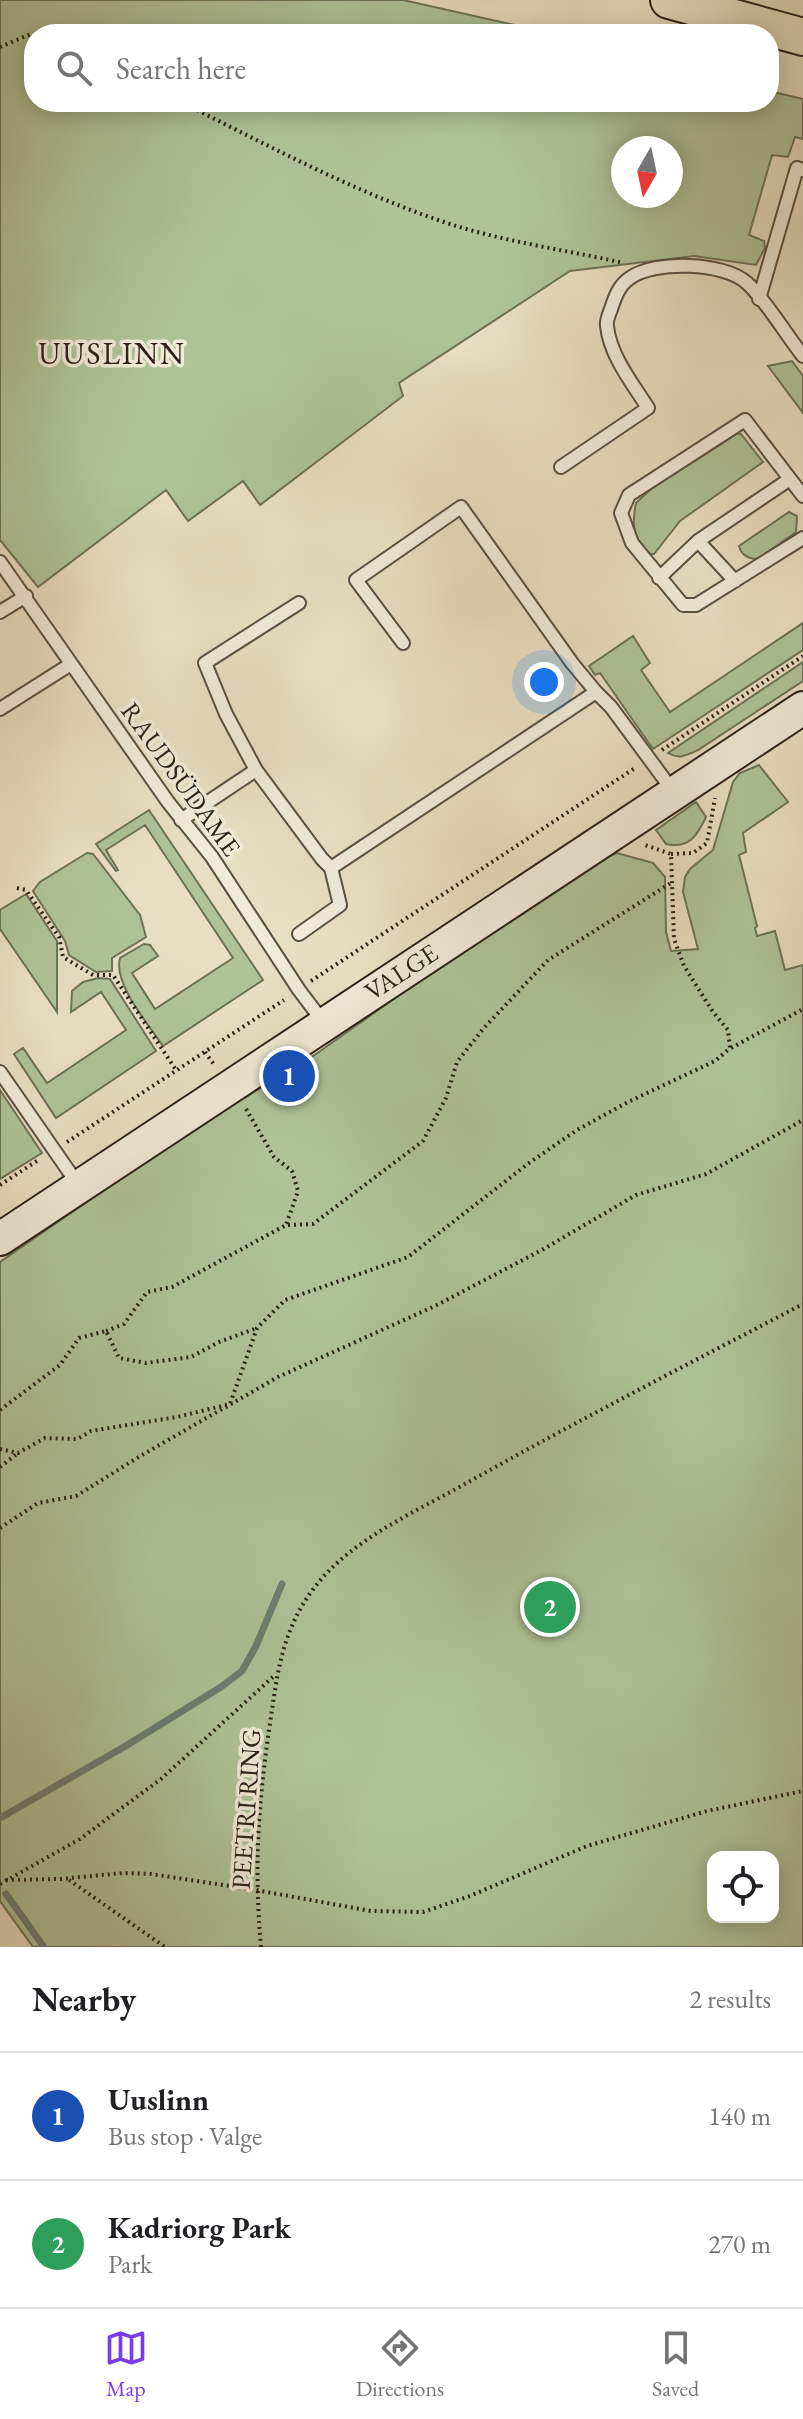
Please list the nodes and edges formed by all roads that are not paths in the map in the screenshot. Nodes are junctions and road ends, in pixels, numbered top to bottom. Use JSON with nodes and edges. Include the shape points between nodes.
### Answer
{"nodes":[{"id":1,"x":669,"y":0,"type":"edge"},
{"id":2,"x":756,"y":24,"type":"edge"},
{"id":3,"x":779,"y":30,"type":"edge"},
{"id":4,"x":803,"y":37,"type":"edge"},
{"id":5,"x":803,"y":170,"type":"edge"},
{"id":6,"x":759,"y":299,"type":"junction"},
{"id":7,"x":803,"y":356,"type":"edge"},
{"id":8,"x":561,"y":467,"type":"dead end"},
{"id":9,"x":790,"y":479,"type":"junction"},
{"id":10,"x":803,"y":496,"type":"edge"},
{"id":11,"x":803,"y":538,"type":"edge"},
{"id":12,"x":698,"y":541,"type":"junction"},
{"id":13,"x":0,"y":562,"type":"edge"},
{"id":14,"x":659,"y":578,"type":"junction"},
{"id":15,"x":735,"y":581,"type":"junction"},
{"id":16,"x":26,"y":596,"type":"junction"},
{"id":17,"x":299,"y":603,"type":"dead end"},
{"id":18,"x":0,"y":612,"type":"edge"},
{"id":19,"x":403,"y":643,"type":"dead end"},
{"id":20,"x":71,"y":664,"type":"junction"},
{"id":21,"x":596,"y":692,"type":"junction"},
{"id":22,"x":803,"y":708,"type":"edge"},
{"id":23,"x":0,"y":709,"type":"edge"},
{"id":24,"x":256,"y":770,"type":"junction"},
{"id":25,"x":674,"y":792,"type":"junction"},
{"id":26,"x":181,"y":820,"type":"junction"},
{"id":27,"x":331,"y":868,"type":"junction"},
{"id":28,"x":299,"y":934,"type":"dead end"},
{"id":29,"x":324,"y":1023,"type":"junction"},
{"id":30,"x":0,"y":1072,"type":"edge"},
{"id":31,"x":79,"y":1186,"type":"junction"},
{"id":32,"x":0,"y":1239,"type":"edge"}],
"edges":[{"from":1,"to":2,"type":"main road"},
{"from":3,"to":4,"type":"main road"},
{"from":5,"to":6,"type":"lane","via":[[797,168]]},
{"from":6,"to":7,"type":"lane"},
{"from":6,"to":8,"type":"lane","via":[[747,282],[729,273],[679,265],[650,268],[628,278],[616,293],[606,323],[611,347],[648,408]]},
{"from":9,"to":10,"type":"lane"},
{"from":9,"to":12,"type":"lane"},
{"from":9,"to":14,"type":"lane","via":[[745,420],[629,495],[621,513],[632,543]]},
{"from":11,"to":15,"type":"lane"},
{"from":12,"to":14,"type":"lane"},
{"from":12,"to":15,"type":"lane"},
{"from":13,"to":16,"type":"lane","name":"RAUDSÜDAME"},
{"from":14,"to":15,"type":"lane","via":[[683,605],[696,605]]},
{"from":16,"to":18,"type":"lane"},
{"from":16,"to":20,"type":"lane","name":"RAUDSÜDAME"},
{"from":17,"to":24,"type":"lane","via":[[205,663]]},
{"from":19,"to":21,"type":"lane","via":[[356,580],[461,507]]},
{"from":20,"to":23,"type":"lane"},
{"from":20,"to":26,"type":"lane","name":"RAUDSÜDAME"},
{"from":21,"to":25,"type":"lane"},
{"from":21,"to":27,"type":"lane"},
{"from":22,"to":25,"type":"street","name":"VALGE"},
{"from":24,"to":26,"type":"lane"},
{"from":24,"to":27,"type":"lane"},
{"from":25,"to":29,"type":"street","name":"VALGE"},
{"from":26,"to":29,"type":"lane","name":"RAUDSÜDAME","via":[[212,857]]},
{"from":27,"to":28,"type":"lane","via":[[340,905]]},
{"from":29,"to":31,"type":"street","name":"VALGE"},
{"from":30,"to":31,"type":"lane"},
{"from":31,"to":32,"type":"street","name":"VALGE"}]}
